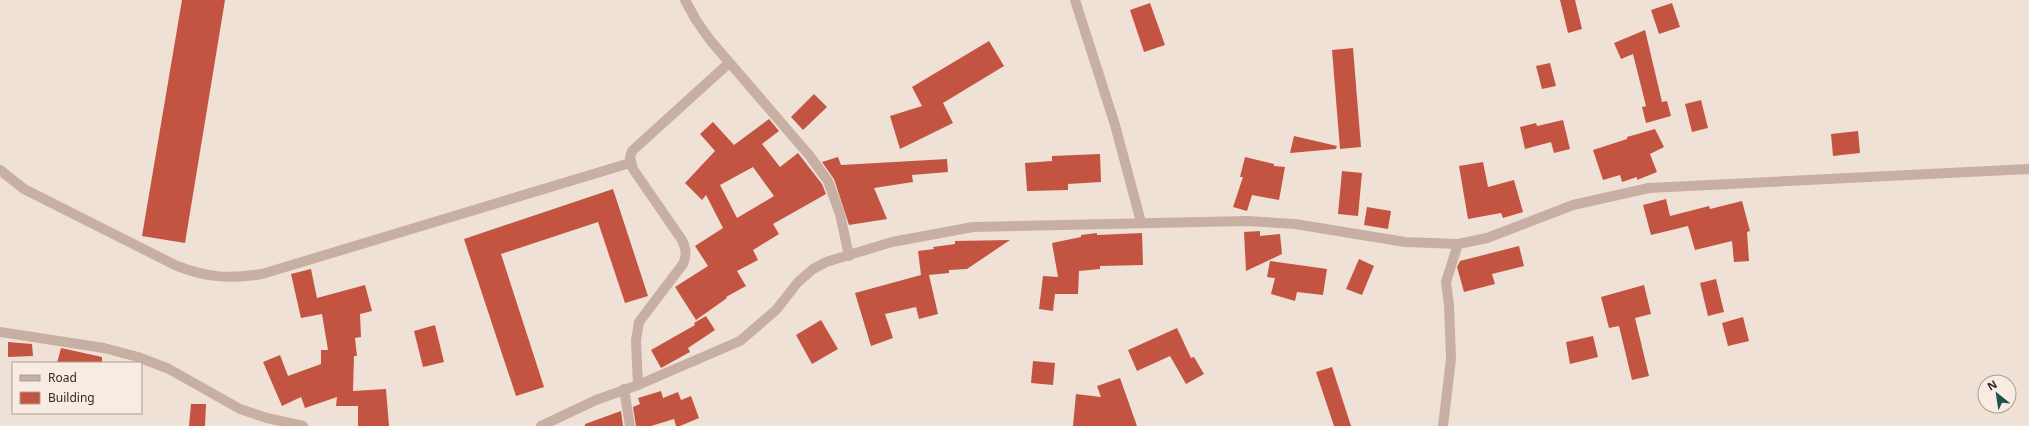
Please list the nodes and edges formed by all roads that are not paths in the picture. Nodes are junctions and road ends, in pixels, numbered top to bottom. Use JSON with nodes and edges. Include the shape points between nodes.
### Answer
{"nodes":[{"id":1,"x":685,"y":0,"type":"edge"},
{"id":2,"x":1075,"y":0,"type":"edge"},
{"id":3,"x":729,"y":63,"type":"junction"},
{"id":4,"x":630,"y":163,"type":"junction"},
{"id":5,"x":2029,"y":169,"type":"edge"},
{"id":6,"x":0,"y":170,"type":"edge"},
{"id":7,"x":1141,"y":222,"type":"junction"},
{"id":8,"x":1458,"y":244,"type":"junction"},
{"id":9,"x":849,"y":256,"type":"junction"},
{"id":10,"x":0,"y":332,"type":"edge"},
{"id":11,"x":638,"y":384,"type":"junction"},
{"id":12,"x":624,"y":390,"type":"junction"},
{"id":13,"x":303,"y":426,"type":"edge"},
{"id":14,"x":541,"y":426,"type":"edge"},
{"id":15,"x":630,"y":426,"type":"edge"},
{"id":16,"x":1443,"y":426,"type":"edge"}],
"edges":[{"from":1,"to":3,"type":"street","via":[[696,20]]},
{"from":2,"to":7,"type":"street","via":[[1115,125]]},
{"from":3,"to":4,"type":"street","via":[[632,151]]},
{"from":3,"to":9,"type":"street","via":[[809,154],[828,181],[840,214]]},
{"from":4,"to":6,"type":"street","via":[[262,274],[215,278],[177,266],[24,189]]},
{"from":4,"to":11,"type":"street","via":[[686,249],[683,264],[637,326]]},
{"from":5,"to":8,"type":"street","via":[[1649,188],[1573,205],[1487,238]]},
{"from":7,"to":8,"type":"street","via":[[1247,221],[1295,224],[1405,242]]},
{"from":7,"to":9,"type":"street","via":[[972,227],[892,242]]},
{"from":8,"to":16,"type":"street","via":[[1446,282],[1451,359]]},
{"from":9,"to":11,"type":"street","via":[[826,262],[813,269],[798,282],[776,310],[740,341]]},
{"from":10,"to":13,"type":"street","via":[[104,348],[138,356],[169,369],[240,409]]},
{"from":11,"to":12,"type":"street"},
{"from":12,"to":14,"type":"street"},
{"from":12,"to":15,"type":"street"}]}
